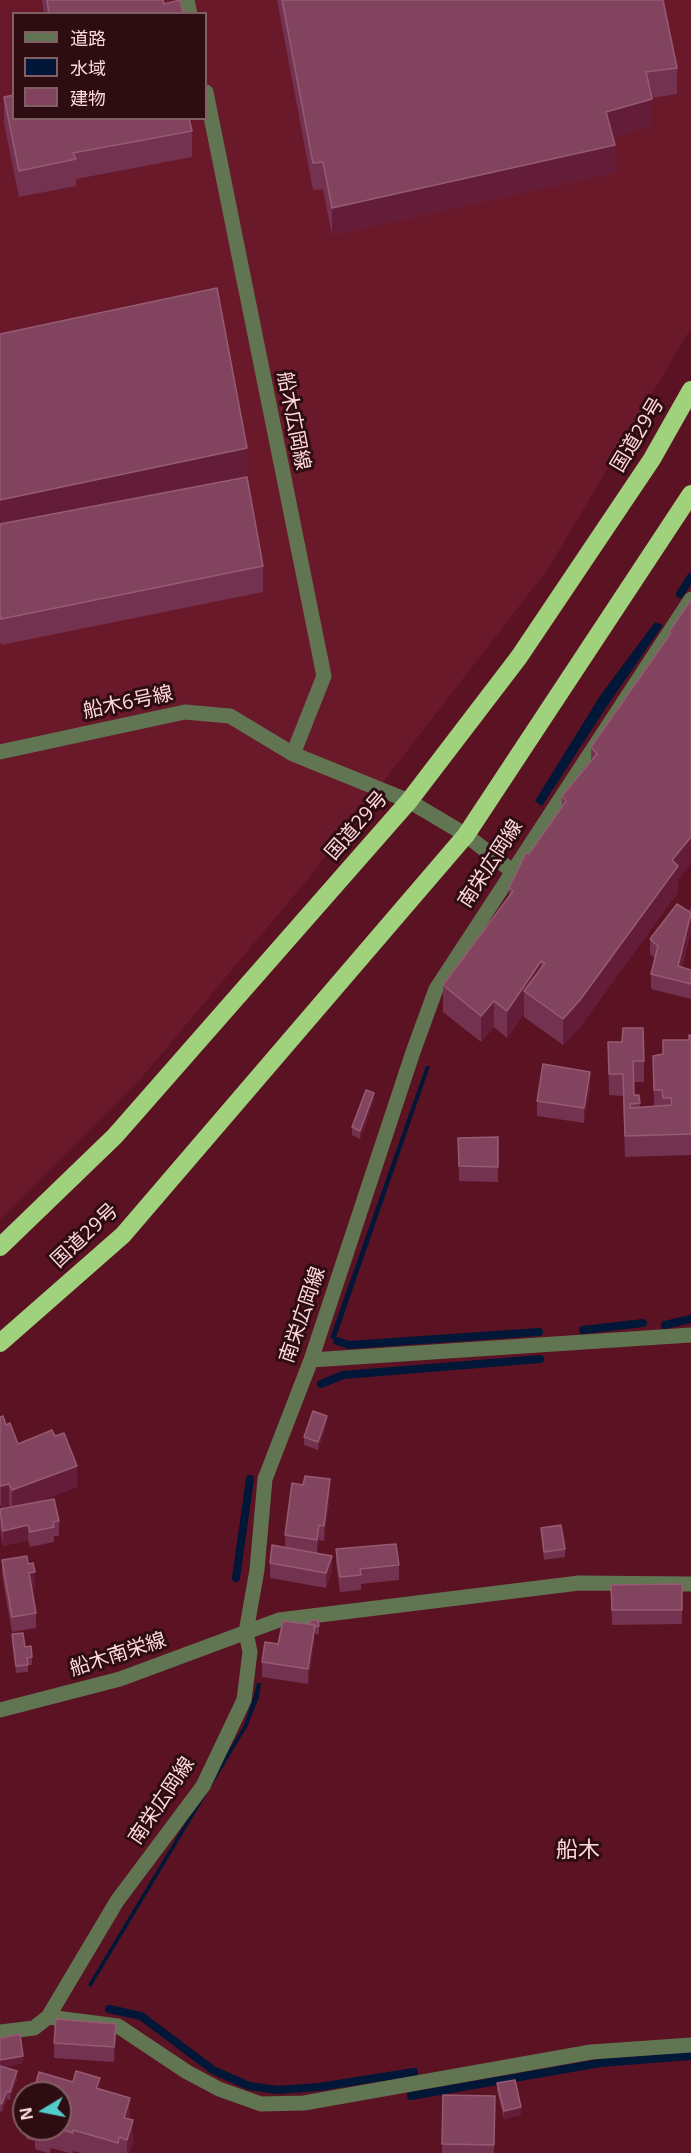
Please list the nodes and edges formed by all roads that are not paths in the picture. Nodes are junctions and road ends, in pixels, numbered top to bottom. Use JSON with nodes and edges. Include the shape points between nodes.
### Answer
{"nodes":[{"id":1,"x":207,"y":97,"type":"edge"},
{"id":2,"x":691,"y":390,"type":"edge"},
{"id":3,"x":691,"y":494,"type":"edge"},
{"id":4,"x":691,"y":599,"type":"edge"},
{"id":5,"x":0,"y":752,"type":"edge"},
{"id":6,"x":292,"y":754,"type":"junction"},
{"id":7,"x":409,"y":801,"type":"junction"},
{"id":8,"x":466,"y":835,"type":"junction"},
{"id":9,"x":512,"y":871,"type":"junction"},
{"id":10,"x":0,"y":1247,"type":"edge"},
{"id":11,"x":691,"y":1335,"type":"edge"},
{"id":12,"x":0,"y":1343,"type":"edge"},
{"id":13,"x":311,"y":1359,"type":"junction"},
{"id":14,"x":691,"y":1584,"type":"edge"},
{"id":15,"x":246,"y":1632,"type":"junction"},
{"id":16,"x":0,"y":1710,"type":"edge"},
{"id":17,"x":48,"y":2017,"type":"junction"},
{"id":18,"x":0,"y":2032,"type":"edge"},
{"id":19,"x":691,"y":2045,"type":"edge"}],
"edges":[{"from":1,"to":6,"type":"street","name":"船木広岡線","via":[[324,676]]},
{"from":2,"to":7,"type":"highway","name":"国道29号","via":[[652,459],[519,657]]},
{"from":3,"to":8,"type":"highway","name":"国道29号"},
{"from":4,"to":9,"type":"street","name":"南栄広岡線"},
{"from":5,"to":6,"type":"street","name":"船木6号線","via":[[185,712],[230,716]]},
{"from":6,"to":7,"type":"street","name":"船木6号線"},
{"from":7,"to":8,"type":"street","name":"船木6号線"},
{"from":7,"to":10,"type":"highway","name":"国道29号","via":[[115,1136]]},
{"from":8,"to":9,"type":"street","name":"船木6号線"},
{"from":8,"to":12,"type":"highway","name":"国道29号","via":[[123,1235]]},
{"from":9,"to":13,"type":"street","name":"南栄広岡線","via":[[436,989]]},
{"from":11,"to":13,"type":"street"},
{"from":13,"to":15,"type":"street","name":"南栄広岡線","via":[[265,1479]]},
{"from":14,"to":15,"type":"street","name":"船木南栄線","via":[[579,1583],[279,1620]]},
{"from":15,"to":16,"type":"street","name":"船木南栄線","via":[[120,1679]]},
{"from":15,"to":17,"type":"street","name":"南栄広岡線","via":[[250,1652],[244,1700],[203,1786],[117,1901]]},
{"from":17,"to":18,"type":"street","via":[[34,2028]]},
{"from":17,"to":19,"type":"street","via":[[118,2026],[203,2081],[261,2104],[304,2103],[591,2052]]}]}
